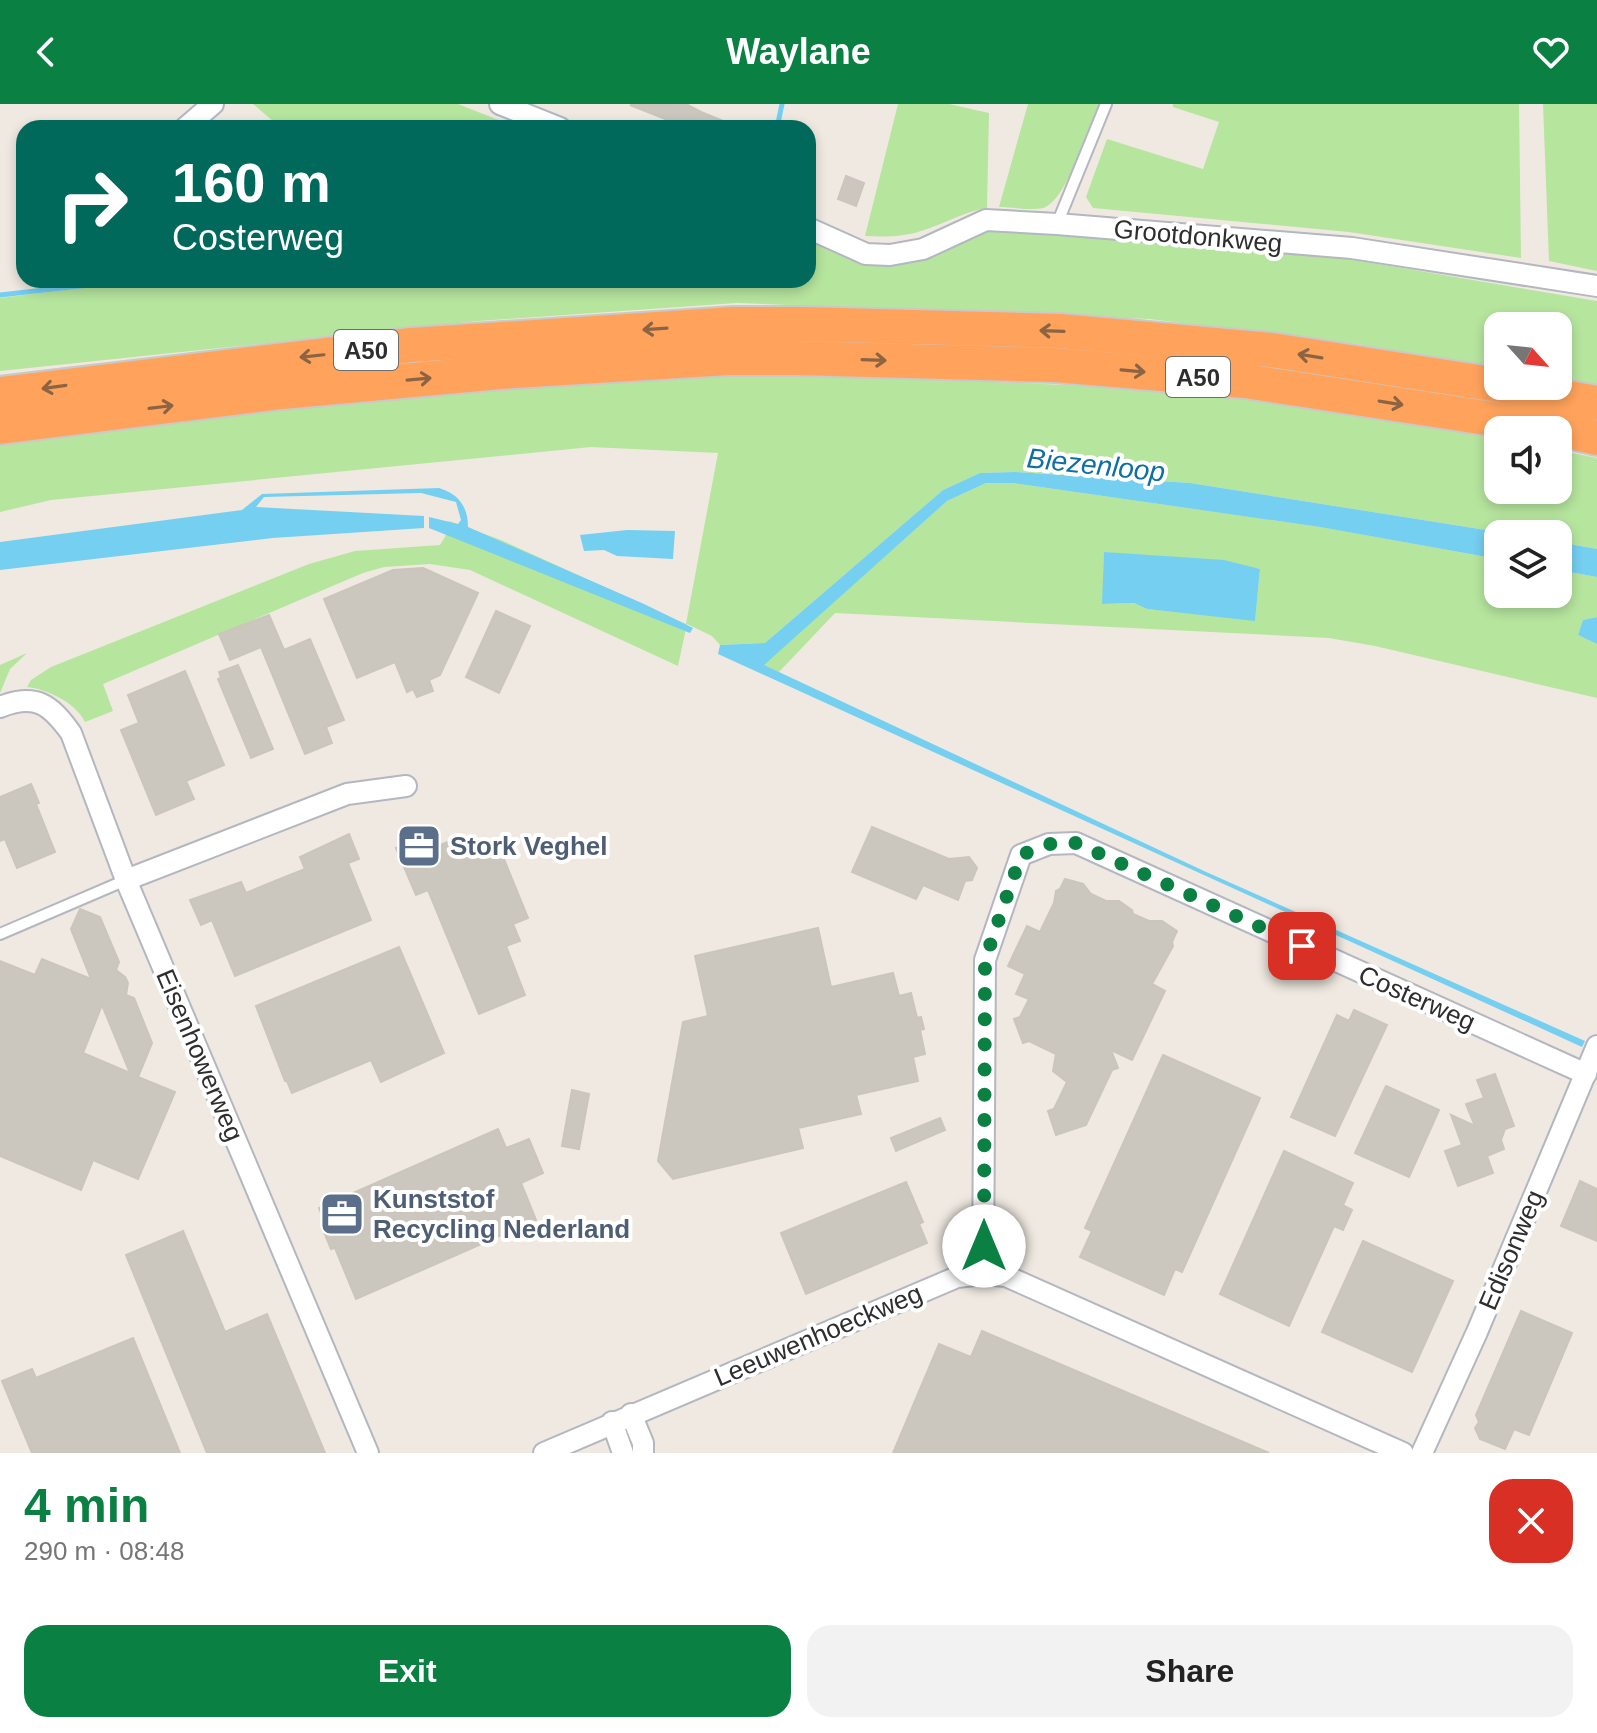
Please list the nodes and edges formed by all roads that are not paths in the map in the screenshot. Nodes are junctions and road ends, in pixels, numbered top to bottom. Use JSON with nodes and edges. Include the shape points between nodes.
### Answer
{"nodes":[{"id":1,"x":213,"y":104,"type":"edge"},
{"id":2,"x":500,"y":104,"type":"edge"},
{"id":3,"x":1106,"y":104,"type":"edge"},
{"id":4,"x":194,"y":120,"type":"edge"},
{"id":5,"x":540,"y":120,"type":"edge"},
{"id":6,"x":1057,"y":224,"type":"junction"},
{"id":7,"x":816,"y":232,"type":"edge"},
{"id":8,"x":1597,"y":286,"type":"edge"},
{"id":9,"x":1484,"y":383,"type":"edge"},
{"id":10,"x":0,"y":394,"type":"edge"},
{"id":11,"x":1572,"y":399,"type":"edge"},
{"id":12,"x":1597,"y":403,"type":"edge"},
{"id":13,"x":0,"y":427,"type":"edge"},
{"id":14,"x":1597,"y":438,"type":"edge"},
{"id":15,"x":0,"y":707,"type":"edge"},
{"id":16,"x":406,"y":786,"type":"dead end"},
{"id":17,"x":126,"y":880,"type":"junction"},
{"id":18,"x":0,"y":934,"type":"edge"},
{"id":19,"x":1597,"y":1046,"type":"edge"},
{"id":20,"x":1586,"y":1074,"type":"junction"},
{"id":21,"x":983,"y":1274,"type":"junction"},
{"id":22,"x":622,"y":1418,"type":"junction"},
{"id":23,"x":368,"y":1453,"type":"edge"},
{"id":24,"x":544,"y":1453,"type":"edge"},
{"id":25,"x":623,"y":1453,"type":"edge"},
{"id":26,"x":643,"y":1453,"type":"edge"},
{"id":27,"x":1403,"y":1453,"type":"edge"},
{"id":28,"x":1422,"y":1453,"type":"edge"}],
"edges":[{"from":1,"to":4,"type":"street"},
{"from":2,"to":5,"type":"street"},
{"from":3,"to":6,"type":"lane"},
{"from":6,"to":7,"type":"street","name":"Grootdonkweg","via":[[986,220],[923,249],[890,255],[866,254]]},
{"from":6,"to":8,"type":"street","name":"Grootdonkweg","via":[[1352,248]]},
{"from":9,"to":10,"type":"highway","number":"A50","one_way":true,"via":[[1272,350],[1060,331],[733,324],[411,345]]},
{"from":11,"to":12,"type":"highway","number":"A50"},
{"from":13,"to":14,"type":"highway","number":"A50","one_way":true,"via":[[468,374],[796,358],[1055,365],[1245,381]]},
{"from":15,"to":17,"type":"street","name":"Eisenhowerweg","via":[[33,699],[71,733]]},
{"from":16,"to":17,"type":"street","via":[[347,794]]},
{"from":17,"to":18,"type":"lane"},
{"from":17,"to":23,"type":"street","name":"Eisenhowerweg"},
{"from":19,"to":20,"type":"street","name":"Edisonweg"},
{"from":20,"to":21,"type":"street","name":"Costerweg","via":[[1076,843],[1049,844],[1021,855],[985,960]]},
{"from":20,"to":28,"type":"street","name":"Edisonweg"},
{"from":21,"to":22,"type":"street","name":"Leeuwenhoeckweg","via":[[957,1277]]},
{"from":21,"to":27,"type":"street","name":"Leeuwenhoeckweg","via":[[1006,1276]]},
{"from":22,"to":24,"type":"street","name":"Leeuwenhoeckweg"},
{"from":22,"to":25,"type":"street"},
{"from":22,"to":26,"type":"street","via":[[643,1443]]}]}
